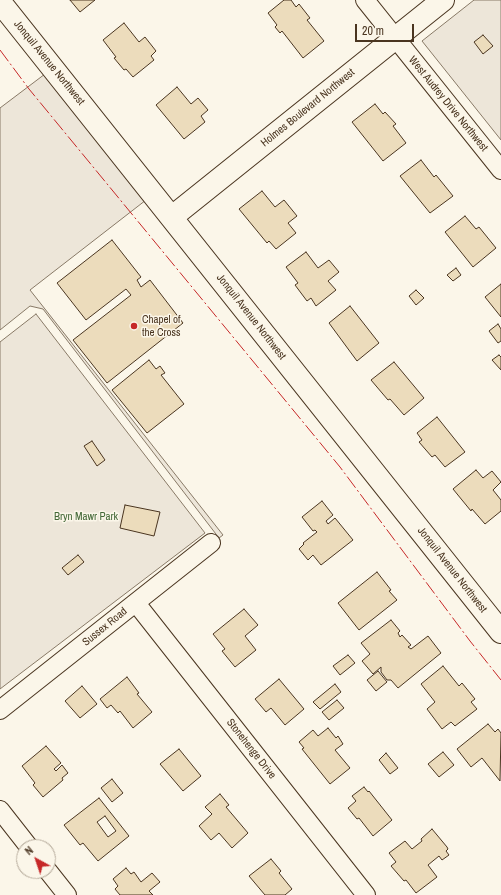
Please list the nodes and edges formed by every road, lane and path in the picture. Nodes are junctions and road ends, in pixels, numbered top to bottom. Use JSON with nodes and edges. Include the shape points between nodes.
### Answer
{"nodes":[{"id":1,"x":365,"y":0,"type":"edge"},
{"id":2,"x":443,"y":0,"type":"edge"},
{"id":3,"x":0,"y":2,"type":"edge"},
{"id":4,"x":395,"y":38,"type":"junction"},
{"id":5,"x":501,"y":170,"type":"edge"},
{"id":6,"x":172,"y":217,"type":"junction"},
{"id":7,"x":211,"y":543,"type":"dead end"},
{"id":8,"x":136,"y":602,"type":"junction"},
{"id":9,"x":501,"y":632,"type":"edge"},
{"id":10,"x":0,"y":710,"type":"edge"},
{"id":11,"x":0,"y":810,"type":"edge"},
{"id":12,"x":23,"y":839,"type":"edge"},
{"id":13,"x":54,"y":879,"type":"edge"},
{"id":14,"x":67,"y":895,"type":"edge"},
{"id":15,"x":366,"y":895,"type":"edge"}],
"edges":[{"from":1,"to":4,"type":"street","name":"West Audrey Drive Northwest"},
{"from":2,"to":4,"type":"street","name":"Holmes Boulevard Northwest"},
{"from":3,"to":6,"type":"street","name":"Jonquil Avenue Northwest"},
{"from":4,"to":5,"type":"street","name":"West Audrey Drive Northwest"},
{"from":4,"to":6,"type":"street","name":"Holmes Boulevard Northwest"},
{"from":6,"to":9,"type":"street","name":"Jonquil Avenue Northwest"},
{"from":7,"to":8,"type":"street","name":"Sussex Road"},
{"from":8,"to":10,"type":"street","name":"Sussex Road"},
{"from":8,"to":15,"type":"street","name":"Stonehenge Drive"},
{"from":11,"to":12,"type":"street"},
{"from":13,"to":14,"type":"street"}]}
